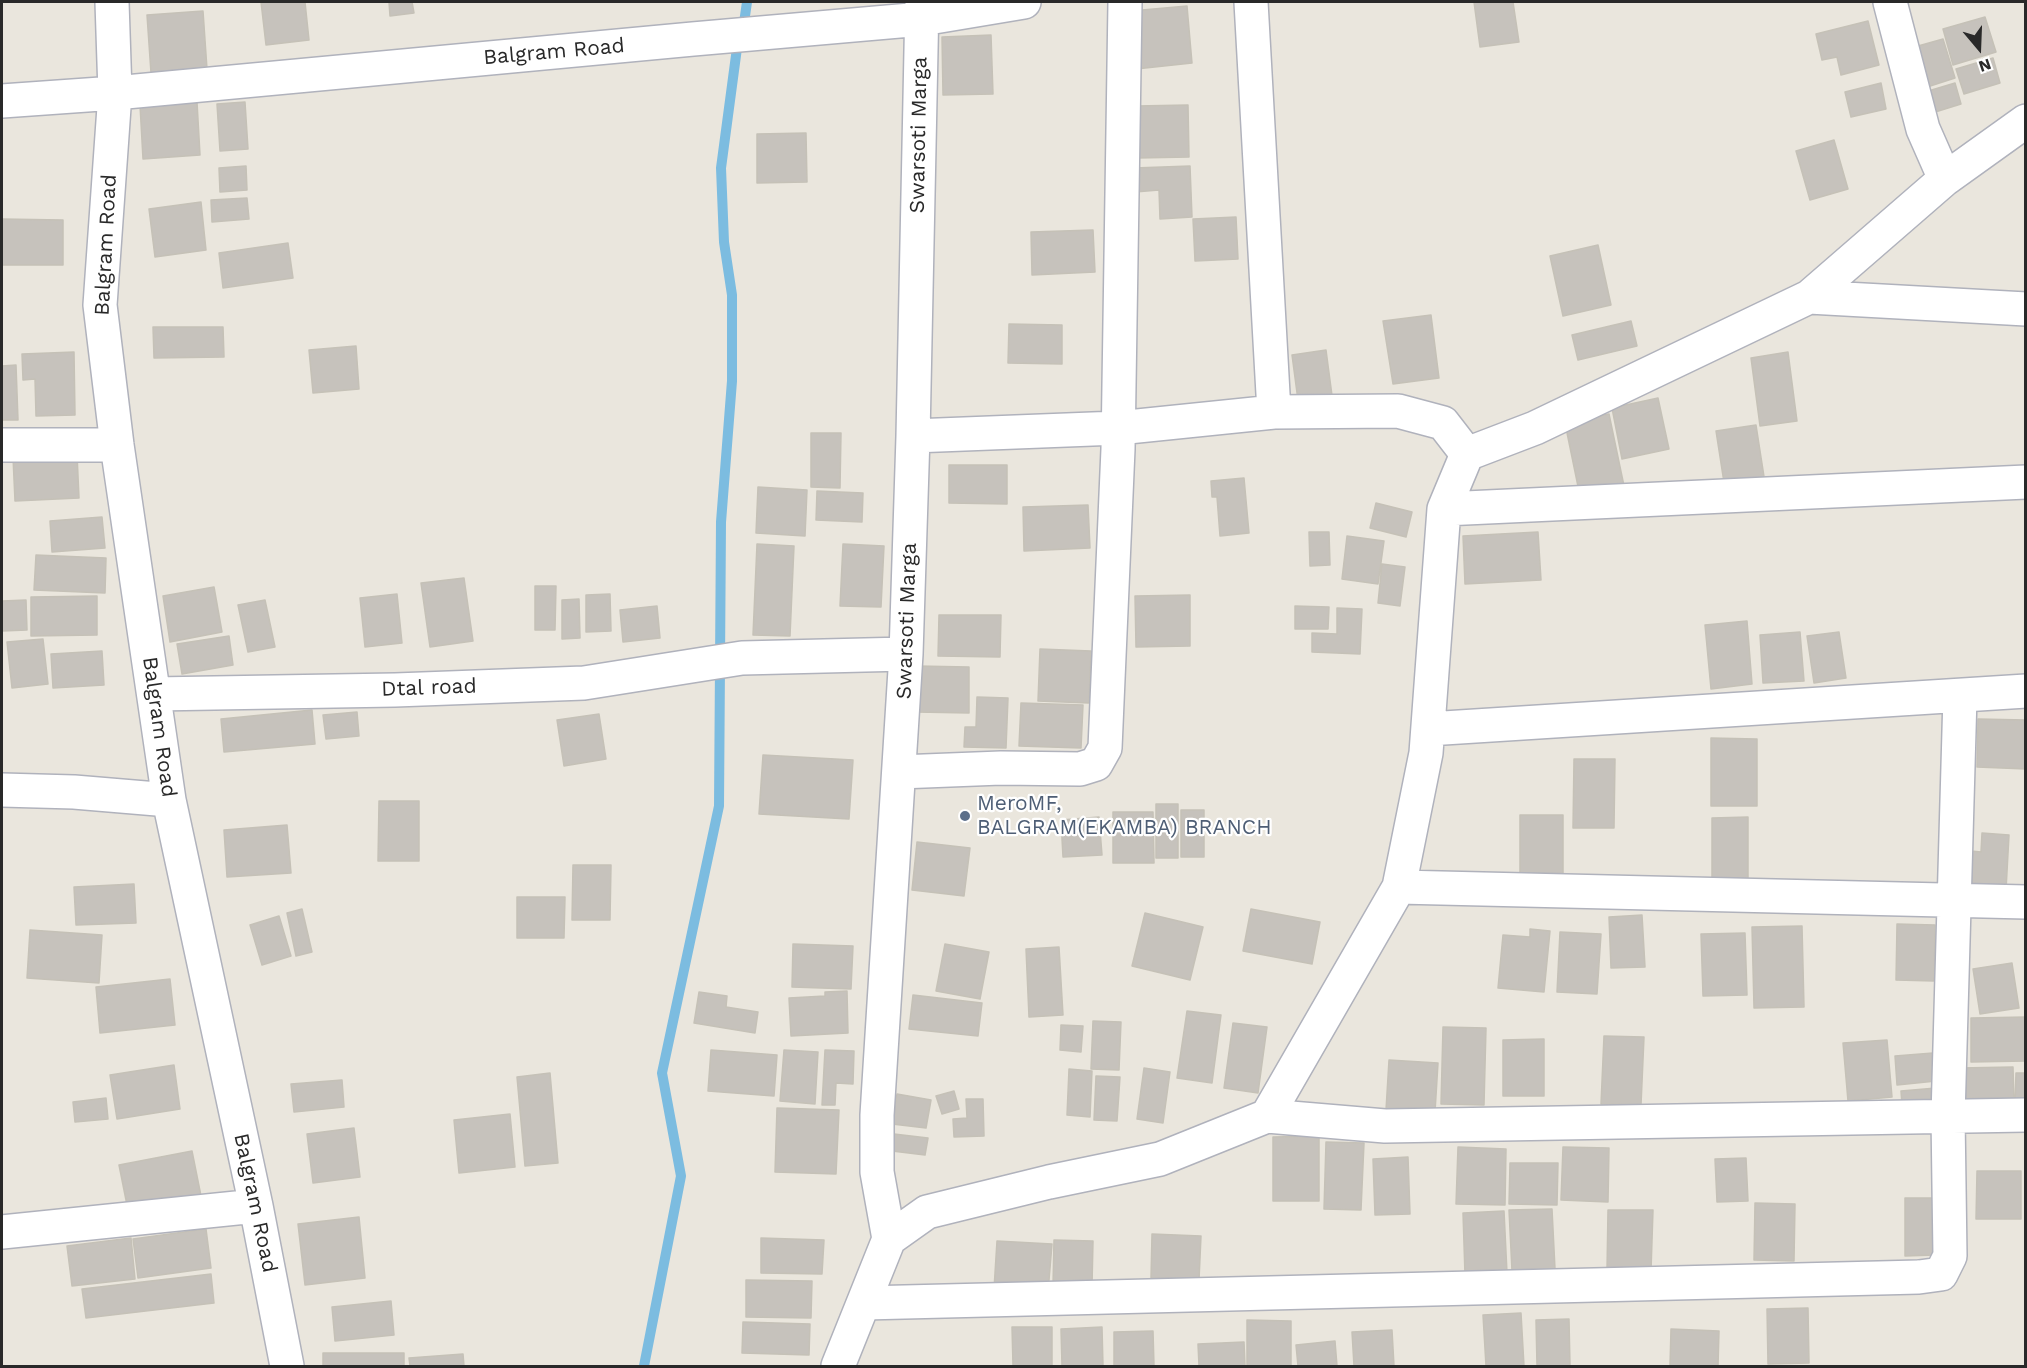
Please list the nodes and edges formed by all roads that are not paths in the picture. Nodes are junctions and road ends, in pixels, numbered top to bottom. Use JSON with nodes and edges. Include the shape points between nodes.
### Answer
{"nodes":[{"id":1,"x":112,"y":2,"type":"edge"},
{"id":2,"x":1024,"y":2,"type":"edge"},
{"id":3,"x":1125,"y":2,"type":"edge"},
{"id":4,"x":1251,"y":2,"type":"edge"},
{"id":5,"x":1890,"y":2,"type":"edge"},
{"id":6,"x":922,"y":10,"type":"edge"},
{"id":7,"x":115,"y":93,"type":"junction"},
{"id":8,"x":2,"y":101,"type":"edge"},
{"id":9,"x":2025,"y":121,"type":"edge"},
{"id":10,"x":1945,"y":179,"type":"junction"},
{"id":11,"x":1809,"y":297,"type":"junction"},
{"id":12,"x":2025,"y":309,"type":"edge"},
{"id":13,"x":1274,"y":412,"type":"junction"},
{"id":14,"x":1118,"y":428,"type":"junction"},
{"id":15,"x":913,"y":436,"type":"junction"},
{"id":16,"x":2,"y":445,"type":"edge"},
{"id":17,"x":117,"y":445,"type":"junction"},
{"id":18,"x":1467,"y":454,"type":"junction"},
{"id":19,"x":2025,"y":482,"type":"edge"},
{"id":20,"x":1444,"y":509,"type":"junction"},
{"id":21,"x":906,"y":654,"type":"junction"},
{"id":22,"x":2025,"y":691,"type":"edge"},
{"id":23,"x":154,"y":694,"type":"junction"},
{"id":24,"x":1960,"y":696,"type":"junction"},
{"id":25,"x":1428,"y":729,"type":"junction"},
{"id":26,"x":899,"y":772,"type":"junction"},
{"id":27,"x":2,"y":790,"type":"edge"},
{"id":28,"x":169,"y":800,"type":"junction"},
{"id":29,"x":1399,"y":888,"type":"junction"},
{"id":30,"x":1955,"y":901,"type":"junction"},
{"id":31,"x":2025,"y":902,"type":"edge"},
{"id":32,"x":2025,"y":1115,"type":"edge"},
{"id":33,"x":1267,"y":1116,"type":"junction"},
{"id":34,"x":1948,"y":1116,"type":"junction"},
{"id":35,"x":256,"y":1206,"type":"junction"},
{"id":36,"x":2,"y":1232,"type":"edge"},
{"id":37,"x":889,"y":1239,"type":"junction"},
{"id":38,"x":864,"y":1303,"type":"junction"},
{"id":39,"x":287,"y":1366,"type":"edge"},
{"id":40,"x":838,"y":1366,"type":"edge"}],
"edges":[{"from":1,"to":7,"type":"street"},
{"from":2,"to":6,"type":"street","name":"Balgram Road"},
{"from":3,"to":14,"type":"street"},
{"from":4,"to":13,"type":"street"},
{"from":5,"to":10,"type":"street","via":[[1923,129]]},
{"from":6,"to":7,"type":"street","name":"Balgram Road","via":[[693,39]]},
{"from":6,"to":15,"type":"street","name":"Swarsoti Marga"},
{"from":7,"to":8,"type":"street"},
{"from":7,"to":17,"type":"street","name":"Balgram Road","via":[[100,305]]},
{"from":9,"to":10,"type":"street"},
{"from":10,"to":11,"type":"street"},
{"from":11,"to":12,"type":"street"},
{"from":11,"to":18,"type":"street","via":[[1535,428]]},
{"from":13,"to":14,"type":"street"},
{"from":13,"to":18,"type":"street","via":[[1398,411],[1443,423]]},
{"from":14,"to":15,"type":"street"},
{"from":14,"to":26,"type":"street","via":[[1105,748],[1096,764],[1080,769]]},
{"from":15,"to":21,"type":"street","name":"Swarsoti Marga"},
{"from":16,"to":17,"type":"street"},
{"from":17,"to":23,"type":"street","name":"Balgram Road"},
{"from":18,"to":20,"type":"street"},
{"from":19,"to":20,"type":"street"},
{"from":20,"to":25,"type":"street"},
{"from":21,"to":23,"type":"street","name":"Dtal road","via":[[736,659],[584,683]]},
{"from":21,"to":26,"type":"street","name":"Swarsoti Marga"},
{"from":22,"to":24,"type":"street"},
{"from":23,"to":28,"type":"street","name":"Balgram Road"},
{"from":24,"to":25,"type":"street"},
{"from":24,"to":30,"type":"street"},
{"from":25,"to":29,"type":"street"},
{"from":26,"to":37,"type":"street","name":"Swarsoti Marga","via":[[877,1115],[877,1172]]},
{"from":27,"to":28,"type":"street"},
{"from":28,"to":35,"type":"street","name":"Balgram Road"},
{"from":29,"to":30,"type":"street"},
{"from":29,"to":33,"type":"street"},
{"from":30,"to":31,"type":"street"},
{"from":30,"to":34,"type":"street"},
{"from":32,"to":34,"type":"street"},
{"from":33,"to":34,"type":"street","via":[[1385,1126]]},
{"from":33,"to":37,"type":"street","via":[[1160,1159],[927,1212]]},
{"from":34,"to":38,"type":"street","via":[[1950,1256],[1941,1274],[1918,1278]]},
{"from":35,"to":36,"type":"street"},
{"from":35,"to":39,"type":"street","name":"Balgram Road"},
{"from":37,"to":38,"type":"street"},
{"from":38,"to":40,"type":"street"}]}
